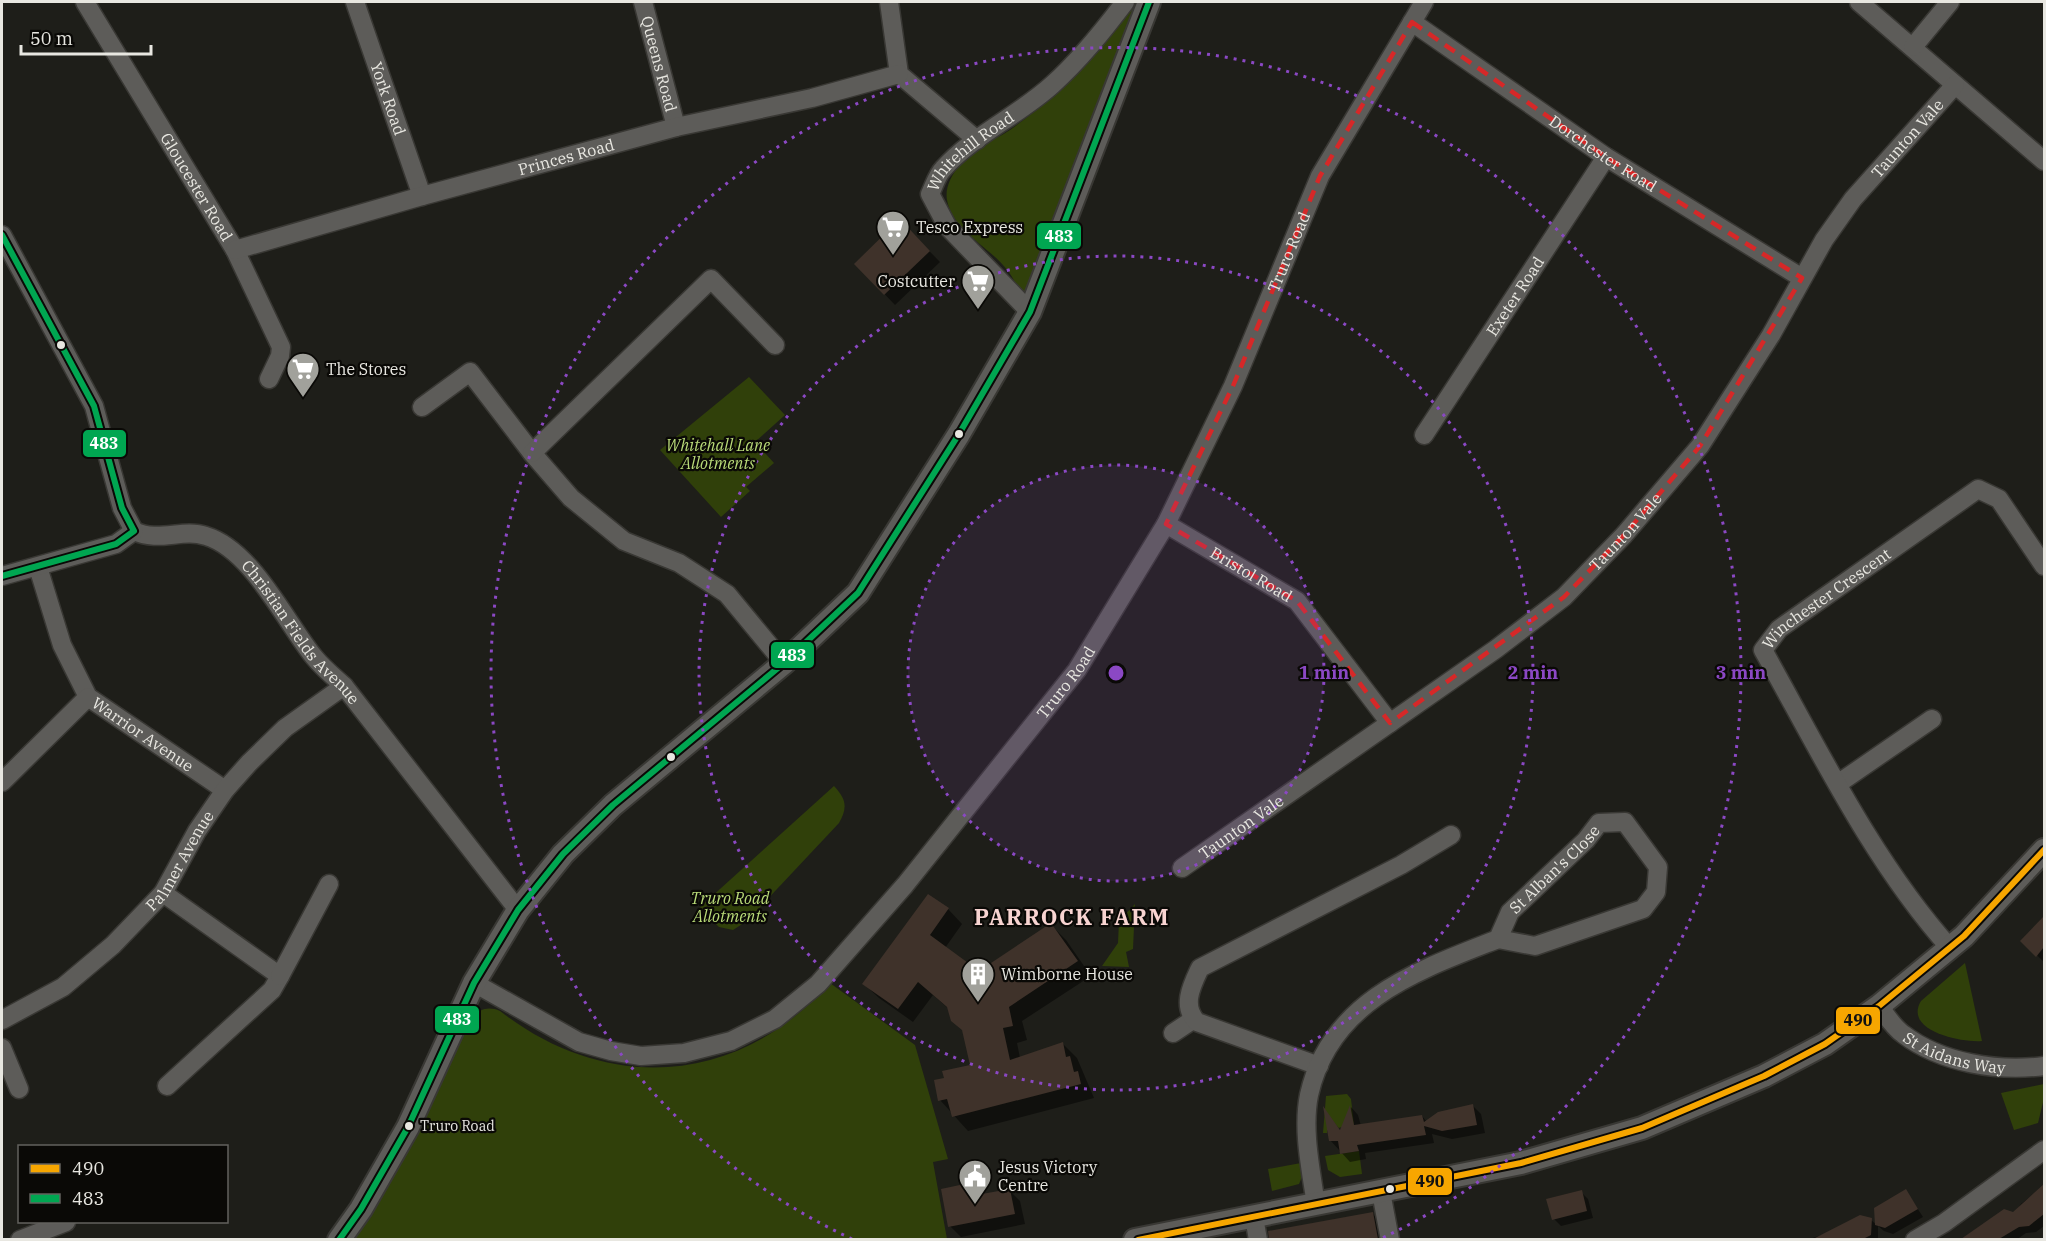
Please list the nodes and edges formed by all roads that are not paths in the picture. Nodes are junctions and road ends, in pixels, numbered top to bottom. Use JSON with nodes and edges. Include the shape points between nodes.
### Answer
{"nodes":[{"id":1,"x":84,"y":2,"type":"edge"},
{"id":2,"x":355,"y":2,"type":"edge"},
{"id":3,"x":643,"y":2,"type":"edge"},
{"id":4,"x":889,"y":2,"type":"edge"},
{"id":5,"x":1125,"y":2,"type":"edge"},
{"id":6,"x":1149,"y":2,"type":"edge"},
{"id":7,"x":1424,"y":2,"type":"edge"},
{"id":8,"x":1859,"y":2,"type":"edge"},
{"id":9,"x":1950,"y":2,"type":"edge"},
{"id":10,"x":1412,"y":22,"type":"junction"},
{"id":11,"x":1913,"y":47,"type":"junction"},
{"id":12,"x":899,"y":74,"type":"junction"},
{"id":13,"x":1955,"y":85,"type":"junction"},
{"id":14,"x":676,"y":127,"type":"junction"},
{"id":15,"x":977,"y":140,"type":"junction"},
{"id":16,"x":1606,"y":157,"type":"junction"},
{"id":17,"x":2044,"y":161,"type":"edge"},
{"id":18,"x":422,"y":196,"type":"junction"},
{"id":19,"x":2,"y":236,"type":"edge"},
{"id":20,"x":235,"y":250,"type":"junction"},
{"id":21,"x":1802,"y":278,"type":"junction"},
{"id":22,"x":1030,"y":312,"type":"junction"},
{"id":23,"x":775,"y":345,"type":"dead end"},
{"id":24,"x":269,"y":379,"type":"dead end"},
{"id":25,"x":422,"y":407,"type":"dead end"},
{"id":26,"x":1424,"y":435,"type":"dead end"},
{"id":27,"x":532,"y":453,"type":"junction"},
{"id":28,"x":1166,"y":524,"type":"junction"},
{"id":29,"x":134,"y":531,"type":"junction"},
{"id":30,"x":2044,"y":566,"type":"edge"},
{"id":31,"x":38,"y":567,"type":"junction"},
{"id":32,"x":2,"y":576,"type":"edge"},
{"id":33,"x":784,"y":663,"type":"junction"},
{"id":34,"x":344,"y":686,"type":"junction"},
{"id":35,"x":88,"y":697,"type":"junction"},
{"id":36,"x":1932,"y":719,"type":"dead end"},
{"id":37,"x":1390,"y":723,"type":"junction"},
{"id":38,"x":2,"y":782,"type":"edge"},
{"id":39,"x":1839,"y":783,"type":"junction"},
{"id":40,"x":225,"y":790,"type":"junction"},
{"id":41,"x":1451,"y":835,"type":"dead end"},
{"id":42,"x":2044,"y":850,"type":"edge"},
{"id":43,"x":1182,"y":868,"type":"dead end"},
{"id":44,"x":329,"y":884,"type":"dead end"},
{"id":45,"x":163,"y":893,"type":"junction"},
{"id":46,"x":518,"y":910,"type":"junction"},
{"id":47,"x":1498,"y":939,"type":"junction"},
{"id":48,"x":1950,"y":948,"type":"junction"},
{"id":49,"x":280,"y":976,"type":"junction"},
{"id":50,"x":474,"y":983,"type":"junction"},
{"id":51,"x":1879,"y":1006,"type":"junction"},
{"id":52,"x":1191,"y":1011,"type":"junction"},
{"id":53,"x":2,"y":1020,"type":"edge"},
{"id":54,"x":1173,"y":1034,"type":"dead end"},
{"id":55,"x":2,"y":1048,"type":"edge"},
{"id":56,"x":1319,"y":1066,"type":"junction"},
{"id":57,"x":2044,"y":1066,"type":"edge"},
{"id":58,"x":167,"y":1086,"type":"dead end"},
{"id":59,"x":19,"y":1089,"type":"dead end"},
{"id":60,"x":2044,"y":1150,"type":"edge"},
{"id":61,"x":1381,"y":1192,"type":"junction"},
{"id":62,"x":1316,"y":1204,"type":"junction"},
{"id":63,"x":1254,"y":1217,"type":"junction"},
{"id":64,"x":61,"y":1223,"type":"edge"},
{"id":65,"x":20,"y":1239,"type":"edge"},
{"id":66,"x":339,"y":1239,"type":"edge"},
{"id":67,"x":1135,"y":1239,"type":"edge"},
{"id":68,"x":1258,"y":1239,"type":"edge"},
{"id":69,"x":1390,"y":1239,"type":"edge"},
{"id":70,"x":1915,"y":1239,"type":"edge"}],
"edges":[{"from":1,"to":20,"type":"street","name":"Gloucester Road"},
{"from":2,"to":18,"type":"street","name":"York Road"},
{"from":3,"to":14,"type":"street","name":"Queens Road"},
{"from":4,"to":12,"type":"street"},
{"from":5,"to":15,"type":"street","name":"Whitehill Road","via":[[1101,34],[1051,86]]},
{"from":6,"to":22,"type":"street"},
{"from":7,"to":10,"type":"street","name":"Truro Road"},
{"from":8,"to":11,"type":"street"},
{"from":9,"to":11,"type":"street"},
{"from":10,"to":16,"type":"street","name":"Dorchester Road"},
{"from":10,"to":28,"type":"street","name":"Truro Road","via":[[1320,176],[1233,386]]},
{"from":11,"to":13,"type":"street"},
{"from":12,"to":14,"type":"street","name":"Princes Road","via":[[812,98]]},
{"from":12,"to":15,"type":"street"},
{"from":13,"to":17,"type":"street"},
{"from":13,"to":21,"type":"street","name":"Taunton Vale","via":[[1853,199]]},
{"from":14,"to":18,"type":"street","name":"Princes Road"},
{"from":15,"to":22,"type":"street","name":"Whitehill Road","via":[[942,170],[930,194],[947,226]]},
{"from":16,"to":21,"type":"street","name":"Dorchester Road"},
{"from":16,"to":26,"type":"street","name":"Exeter Road"},
{"from":18,"to":20,"type":"street","name":"Princes Road"},
{"from":19,"to":29,"type":"street","via":[[94,406],[122,508]]},
{"from":20,"to":24,"type":"street","name":"Gloucester Road","via":[[281,347]]},
{"from":21,"to":37,"type":"street","name":"Taunton Vale","via":[[1771,335],[1700,446],[1624,535],[1564,597]]},
{"from":22,"to":33,"type":"street","via":[[959,434],[858,593]]},
{"from":23,"to":27,"type":"street","via":[[711,279]]},
{"from":25,"to":27,"type":"street","via":[[470,372]]},
{"from":27,"to":33,"type":"street","via":[[572,498],[624,541],[679,563],[727,594]]},
{"from":28,"to":37,"type":"street","name":"Bristol Road","via":[[1297,601]]},
{"from":28,"to":50,"type":"street","name":"Truro Road","via":[[1077,669],[860,937],[818,984],[775,1019],[708,1048],[665,1055],[627,1055],[579,1042]]},
{"from":29,"to":31,"type":"street","via":[[119,543]]},
{"from":29,"to":34,"type":"street","name":"Christian Fields Avenue","via":[[147,538],[204,535],[226,546],[244,561],[315,659]]},
{"from":30,"to":39,"type":"street","name":"Winchester Crescent","via":[[1999,499],[1978,489],[1779,629],[1763,650]]},
{"from":31,"to":32,"type":"street"},
{"from":31,"to":35,"type":"street","name":"Warrior Avenue","via":[[62,645]]},
{"from":33,"to":46,"type":"street","via":[[613,805],[563,854]]},
{"from":34,"to":40,"type":"street","name":"Palmer Avenue","via":[[285,728]]},
{"from":34,"to":46,"type":"street","name":"Christian Fields Avenue"},
{"from":35,"to":38,"type":"street"},
{"from":35,"to":40,"type":"street","name":"Warrior Avenue"},
{"from":36,"to":39,"type":"street"},
{"from":37,"to":43,"type":"street","name":"Taunton Vale"},
{"from":39,"to":48,"type":"street","name":"Winchester Crescent","via":[[1893,876]]},
{"from":40,"to":45,"type":"street","name":"Palmer Avenue"},
{"from":41,"to":52,"type":"street","via":[[1401,865],[1203,964],[1192,984]]},
{"from":42,"to":48,"type":"street"},
{"from":44,"to":49,"type":"street"},
{"from":45,"to":49,"type":"street"},
{"from":45,"to":53,"type":"street","name":"Palmer Avenue","via":[[113,945],[63,987]]},
{"from":46,"to":50,"type":"street"},
{"from":47,"to":47,"type":"street","name":"St Alban's Close","via":[[1535,946],[1643,909],[1656,892],[1658,867],[1625,822],[1599,823],[1510,912]]},
{"from":47,"to":56,"type":"street","via":[[1383,990],[1345,1024]]},
{"from":48,"to":51,"type":"street"},
{"from":49,"to":58,"type":"street","via":[[272,990]]},
{"from":50,"to":66,"type":"street","via":[[408,1127]]},
{"from":51,"to":57,"type":"street","name":"St Aidans Way","via":[[1901,1033],[1929,1050],[1979,1065],[2019,1069]]},
{"from":51,"to":61,"type":"street","via":[[1825,1044],[1764,1076],[1642,1128],[1521,1163]]},
{"from":52,"to":54,"type":"street"},
{"from":52,"to":56,"type":"street"},
{"from":55,"to":59,"type":"street"},
{"from":56,"to":62,"type":"street","via":[[1309,1096],[1308,1143]]},
{"from":60,"to":70,"type":"street","via":[[1944,1223]]},
{"from":61,"to":62,"type":"street"},
{"from":61,"to":69,"type":"street"},
{"from":62,"to":63,"type":"street"},
{"from":63,"to":67,"type":"street"},
{"from":63,"to":68,"type":"street"},
{"from":64,"to":65,"type":"street"}]}
